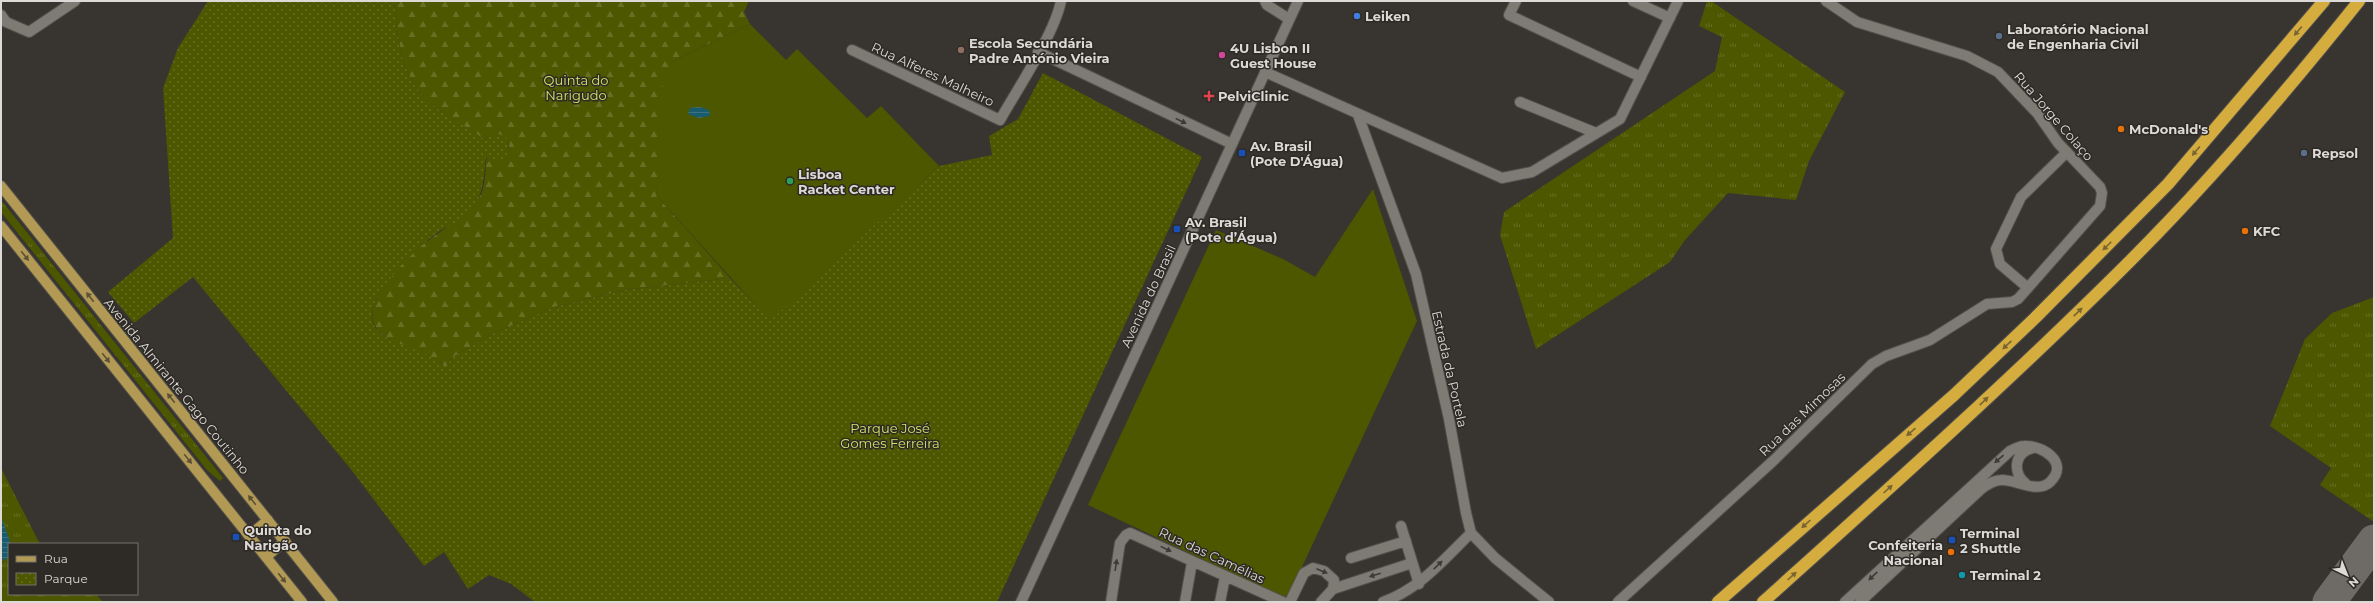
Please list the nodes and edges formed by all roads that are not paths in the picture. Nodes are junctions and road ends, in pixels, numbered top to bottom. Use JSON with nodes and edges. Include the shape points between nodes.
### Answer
{"nodes":[{"id":1,"x":75,"y":1,"type":"edge"},
{"id":2,"x":1061,"y":1,"type":"edge"},
{"id":3,"x":1264,"y":1,"type":"edge"},
{"id":4,"x":1298,"y":1,"type":"edge"},
{"id":5,"x":1516,"y":1,"type":"edge"},
{"id":6,"x":1633,"y":1,"type":"edge"},
{"id":7,"x":1678,"y":1,"type":"edge"},
{"id":8,"x":1826,"y":1,"type":"edge"},
{"id":9,"x":2324,"y":1,"type":"edge"},
{"id":10,"x":2359,"y":1,"type":"edge"},
{"id":11,"x":1,"y":15,"type":"edge"},
{"id":12,"x":1670,"y":18,"type":"junction"},
{"id":13,"x":1289,"y":19,"type":"junction"},
{"id":14,"x":852,"y":50,"type":"dead end"},
{"id":15,"x":1038,"y":52,"type":"junction"},
{"id":16,"x":1265,"y":72,"type":"junction"},
{"id":17,"x":1640,"y":77,"type":"junction"},
{"id":18,"x":1520,"y":102,"type":"dead end"},
{"id":19,"x":1358,"y":115,"type":"junction"},
{"id":20,"x":1596,"y":133,"type":"junction"},
{"id":21,"x":1232,"y":144,"type":"junction"},
{"id":22,"x":2066,"y":152,"type":"junction"},
{"id":23,"x":1,"y":186,"type":"edge"},
{"id":24,"x":2102,"y":193,"type":"joint"},
{"id":25,"x":1,"y":226,"type":"edge"},
{"id":26,"x":2028,"y":288,"type":"junction"},
{"id":27,"x":2034,"y":448,"type":"junction"},
{"id":28,"x":2026,"y":484,"type":"junction"},
{"id":29,"x":268,"y":520,"type":"junction"},
{"id":30,"x":1401,"y":526,"type":"dead end"},
{"id":31,"x":1471,"y":533,"type":"junction"},
{"id":32,"x":249,"y":536,"type":"junction"},
{"id":33,"x":285,"y":541,"type":"junction"},
{"id":34,"x":1406,"y":541,"type":"junction"},
{"id":35,"x":266,"y":557,"type":"junction"},
{"id":36,"x":1351,"y":558,"type":"dead end"},
{"id":37,"x":1192,"y":562,"type":"junction"},
{"id":38,"x":1412,"y":563,"type":"junction"},
{"id":39,"x":1225,"y":577,"type":"junction"},
{"id":40,"x":1418,"y":584,"type":"junction"},
{"id":41,"x":1333,"y":589,"type":"junction"},
{"id":42,"x":1536,"y":598,"type":"edge"},
{"id":43,"x":302,"y":602,"type":"edge"},
{"id":44,"x":333,"y":602,"type":"edge"},
{"id":45,"x":1021,"y":602,"type":"edge"},
{"id":46,"x":1111,"y":602,"type":"edge"},
{"id":47,"x":1185,"y":602,"type":"edge"},
{"id":48,"x":1220,"y":602,"type":"edge"},
{"id":49,"x":1283,"y":602,"type":"edge"},
{"id":50,"x":1290,"y":602,"type":"edge"},
{"id":51,"x":1321,"y":602,"type":"edge"},
{"id":52,"x":1383,"y":602,"type":"edge"},
{"id":53,"x":1549,"y":602,"type":"edge"},
{"id":54,"x":1618,"y":602,"type":"edge"},
{"id":55,"x":1718,"y":602,"type":"edge"},
{"id":56,"x":1763,"y":602,"type":"edge"},
{"id":57,"x":1845,"y":602,"type":"edge"},
{"id":58,"x":1860,"y":602,"type":"edge"}],
"edges":[{"from":1,"to":11,"type":"street","via":[[29,32],[6,22]]},
{"from":2,"to":15,"type":"street","via":[[1059,11]]},
{"from":3,"to":13,"type":"street"},
{"from":4,"to":13,"type":"street","name":"Avenida do Brasil"},
{"from":5,"to":17,"type":"street","via":[[1509,15]]},
{"from":6,"to":12,"type":"street"},
{"from":7,"to":12,"type":"street"},
{"from":8,"to":22,"type":"street","name":"Rua Jorge Colaço","via":[[1857,22],[1967,56],[1998,72],[2037,113]]},
{"from":9,"to":55,"type":"highway","one_way":true,"via":[[2168,184],[2035,318],[1954,395]]},
{"from":56,"to":10,"type":"highway","one_way":true,"via":[[1963,422],[2120,271],[2229,155]]},
{"from":12,"to":17,"type":"street"},
{"from":13,"to":16,"type":"street","name":"Avenida do Brasil"},
{"from":14,"to":15,"type":"street","name":"Rua Alferes Malheiro","via":[[1000,120]]},
{"from":15,"to":21,"type":"street","one_way":true},
{"from":16,"to":19,"type":"street"},
{"from":16,"to":21,"type":"street","name":"Avenida do Brasil"},
{"from":17,"to":20,"type":"street","via":[[1620,119]]},
{"from":18,"to":20,"type":"street"},
{"from":19,"to":20,"type":"street","via":[[1502,178],[1532,172]]},
{"from":19,"to":31,"type":"street","name":"Estrada da Portela","via":[[1416,274],[1449,419]]},
{"from":21,"to":45,"type":"street","name":"Avenida do Brasil"},
{"from":22,"to":24,"type":"street","name":"Rua Jorge Colaço","via":[[2096,182]]},
{"from":22,"to":26,"type":"street","via":[[2022,197],[1996,249],[2000,264]]},
{"from":29,"to":23,"type":"main road","name":"Avenida Almirante Gago Coutinho","one_way":true},
{"from":24,"to":26,"type":"street","name":"Rua das Mimosas","via":[[2100,206]]},
{"from":25,"to":32,"type":"main road","one_way":true},
{"from":26,"to":54,"type":"street","name":"Rua das Mimosas","via":[[2012,302],[1987,304],[1930,340],[1886,356],[1872,364],[1773,461]]},
{"from":27,"to":28,"type":"street","via":[[2023,452],[2017,463],[2018,475]]},
{"from":27,"to":28,"type":"street","via":[[2048,452],[2056,463],[2056,469],[2054,476],[2045,485],[2032,487]]},
{"from":27,"to":57,"type":"street","one_way":true,"via":[[2024,446],[2001,458]]},
{"from":28,"to":58,"type":"street","via":[[2000,480],[1980,490]]},
{"from":29,"to":32,"type":"main road"},
{"from":29,"to":33,"type":"main road","name":"Avenida Almirante Gago Coutinho"},
{"from":30,"to":34,"type":"street"},
{"from":40,"to":31,"type":"street","one_way":true},
{"from":31,"to":42,"type":"street"},
{"from":32,"to":35,"type":"main road"},
{"from":33,"to":35,"type":"main road"},
{"from":33,"to":44,"type":"main road","name":"Avenida Almirante Gago Coutinho"},
{"from":34,"to":36,"type":"street"},
{"from":34,"to":38,"type":"street"},
{"from":35,"to":43,"type":"main road","one_way":true},
{"from":37,"to":39,"type":"street","name":"Rua das Camélias"},
{"from":46,"to":37,"type":"street","name":"Rua das Camélias","one_way":true,"via":[[1120,543],[1130,533]]},
{"from":37,"to":47,"type":"street"},
{"from":38,"to":40,"type":"street"},
{"from":38,"to":41,"type":"street","one_way":true},
{"from":39,"to":48,"type":"street"},
{"from":39,"to":49,"type":"street","name":"Rua das Camélias"},
{"from":40,"to":52,"type":"street","via":[[1407,592]]},
{"from":50,"to":41,"type":"street","one_way":true,"via":[[1304,573],[1313,568],[1332,576],[1335,585]]},
{"from":41,"to":51,"type":"street"},
{"from":42,"to":53,"type":"street"}]}
